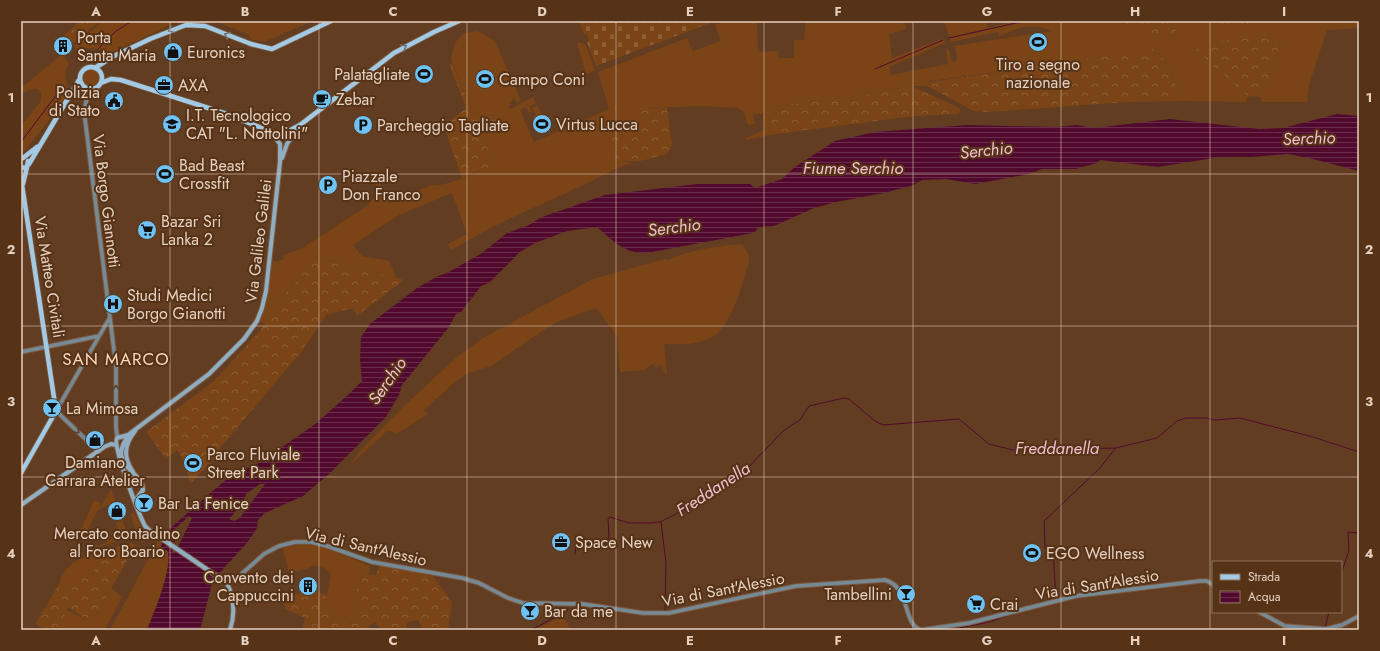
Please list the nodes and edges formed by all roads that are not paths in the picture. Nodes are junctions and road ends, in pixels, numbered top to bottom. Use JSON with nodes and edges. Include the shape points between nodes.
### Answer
{"nodes":[{"id":1,"x":330,"y":21,"type":"edge"},
{"id":2,"x":459,"y":21,"type":"edge"},
{"id":3,"x":95,"y":68,"type":"junction"},
{"id":4,"x":79,"y":80,"type":"junction"},
{"id":5,"x":101,"y":83,"type":"junction"},
{"id":6,"x":87,"y":89,"type":"junction"},
{"id":7,"x":94,"y":89,"type":"junction"},
{"id":8,"x":72,"y":94,"type":"junction"},
{"id":9,"x":300,"y":125,"type":"junction"},
{"id":10,"x":270,"y":132,"type":"junction"},
{"id":11,"x":40,"y":144,"type":"junction"},
{"id":12,"x":22,"y":159,"type":"edge"},
{"id":13,"x":280,"y":162,"type":"junction"},
{"id":14,"x":28,"y":165,"type":"junction"},
{"id":15,"x":21,"y":168,"type":"edge"},
{"id":16,"x":21,"y":178,"type":"edge"},
{"id":17,"x":23,"y":185,"type":"junction"},
{"id":18,"x":109,"y":319,"type":"junction"},
{"id":19,"x":99,"y":336,"type":"junction"},
{"id":20,"x":48,"y":347,"type":"junction"},
{"id":21,"x":21,"y":352,"type":"edge"},
{"id":22,"x":56,"y":411,"type":"junction"},
{"id":23,"x":137,"y":428,"type":"junction"},
{"id":24,"x":122,"y":440,"type":"junction"},
{"id":25,"x":116,"y":445,"type":"junction"},
{"id":26,"x":98,"y":451,"type":"junction"},
{"id":27,"x":21,"y":473,"type":"edge"},
{"id":28,"x":138,"y":479,"type":"junction"},
{"id":29,"x":132,"y":492,"type":"junction"},
{"id":30,"x":139,"y":494,"type":"junction"},
{"id":31,"x":135,"y":501,"type":"junction"},
{"id":32,"x":21,"y":505,"type":"edge"},
{"id":33,"x":227,"y":583,"type":"junction"},
{"id":34,"x":1212,"y":584,"type":"edge"},
{"id":35,"x":1261,"y":613,"type":"edge"},
{"id":36,"x":1359,"y":616,"type":"edge"},
{"id":37,"x":917,"y":629,"type":"edge"},
{"id":38,"x":1324,"y":629,"type":"edge"},
{"id":39,"x":230,"y":630,"type":"edge"}],
"edges":[{"from":1,"to":3,"type":"main road","one_way":true,"via":[[272,49],[251,44],[205,26],[186,26],[143,42]]},
{"from":9,"to":2,"type":"main road","one_way":true,"via":[[372,69],[409,44]]},
{"from":3,"to":4,"type":"main road","via":[[84,69]]},
{"from":3,"to":5,"type":"main road","via":[[102,74]]},
{"from":4,"to":6,"type":"main road"},
{"from":4,"to":8,"type":"main road"},
{"from":5,"to":7,"type":"main road"},
{"from":5,"to":10,"type":"main road","via":[[111,79],[121,80],[227,114]]},
{"from":6,"to":7,"type":"main road"},
{"from":6,"to":8,"type":"main road"},
{"from":7,"to":18,"type":"street","name":"Via Borgo Giannotti","via":[[87,98],[84,111]]},
{"from":8,"to":11,"type":"main road"},
{"from":9,"to":10,"type":"main road","via":[[285,133]]},
{"from":9,"to":13,"type":"main road","name":"Via Galileo Galilei","via":[[287,144]]},
{"from":10,"to":13,"type":"main road","name":"Via Galileo Galilei","via":[[280,144]]},
{"from":11,"to":12,"type":"main road"},
{"from":11,"to":14,"type":"main road","name":"Via Matteo Civitali"},
{"from":12,"to":14,"type":"main road","via":[[27,160]]},
{"from":13,"to":23,"type":"main road","name":"Via Galileo Galilei","via":[[270,261],[258,319],[248,334],[207,376]]},
{"from":14,"to":15,"type":"main road"},
{"from":14,"to":17,"type":"main road","name":"Via Matteo Civitali"},
{"from":16,"to":17,"type":"main road","name":"Via Matteo Civitali"},
{"from":17,"to":20,"type":"main road","name":"Via Matteo Civitali"},
{"from":18,"to":19,"type":"street"},
{"from":24,"to":18,"type":"street","name":"Via Borgo Giannotti","one_way":true,"via":[[116,427],[116,366]]},
{"from":19,"to":20,"type":"street"},
{"from":19,"to":22,"type":"street"},
{"from":20,"to":21,"type":"street"},
{"from":20,"to":22,"type":"main road","name":"Via Matteo Civitali"},
{"from":22,"to":26,"type":"street","one_way":true},
{"from":22,"to":27,"type":"main road"},
{"from":23,"to":24,"type":"main road","name":"Via Galileo Galilei"},
{"from":23,"to":28,"type":"main road","via":[[130,438],[125,455],[127,463]]},
{"from":24,"to":25,"type":"main road"},
{"from":24,"to":25,"type":"main road","via":[[115,441]]},
{"from":24,"to":28,"type":"main road","via":[[121,452],[124,462],[127,469]]},
{"from":25,"to":26,"type":"main road","via":[[109,444]]},
{"from":25,"to":29,"type":"main road","via":[[120,464]]},
{"from":26,"to":32,"type":"main road"},
{"from":28,"to":30,"type":"main road","via":[[143,488]]},
{"from":29,"to":30,"type":"main road"},
{"from":29,"to":31,"type":"main road"},
{"from":30,"to":31,"type":"main road"},
{"from":31,"to":33,"type":"main road","via":[[145,526]]},
{"from":33,"to":37,"type":"street","name":"Via di Sant'Alessio","via":[[237,578],[264,554],[279,546],[304,542],[327,546],[372,562],[469,580],[523,604],[583,604],[649,614],[669,613],[796,586],[885,580],[894,584],[900,591]]},
{"from":33,"to":39,"type":"main road","via":[[233,613]]},
{"from":34,"to":37,"type":"street","name":"Via di Sant'Alessio","via":[[1200,581],[1088,594],[1049,601],[952,627]]},
{"from":35,"to":38,"type":"street","via":[[1285,626]]},
{"from":36,"to":38,"type":"street","via":[[1342,625]]}]}
